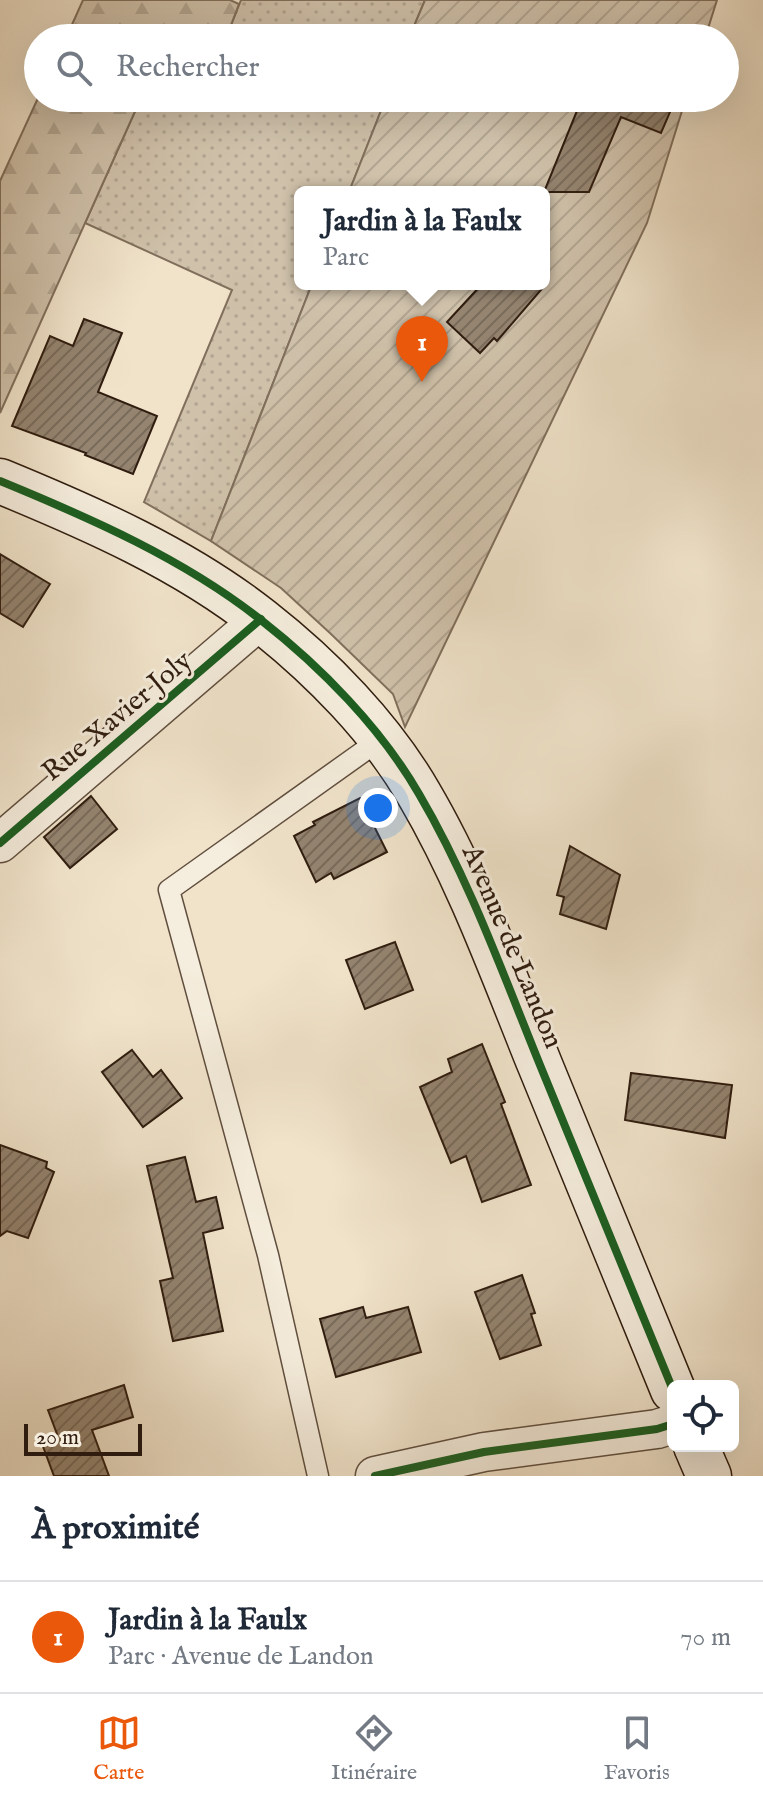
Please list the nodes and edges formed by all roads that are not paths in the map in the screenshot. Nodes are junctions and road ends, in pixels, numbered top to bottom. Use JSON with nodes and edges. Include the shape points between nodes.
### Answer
{"nodes":[{"id":1,"x":0,"y":481,"type":"edge"},
{"id":2,"x":261,"y":619,"type":"junction"},
{"id":3,"x":381,"y":739,"type":"junction"},
{"id":4,"x":0,"y":843,"type":"edge"},
{"id":5,"x":669,"y":1380,"type":"edge"},
{"id":6,"x":667,"y":1426,"type":"edge"},
{"id":7,"x":699,"y":1452,"type":"edge"},
{"id":8,"x":318,"y":1476,"type":"edge"},
{"id":9,"x":375,"y":1476,"type":"edge"},
{"id":10,"x":709,"y":1476,"type":"edge"}],
"edges":[{"from":1,"to":2,"type":"street","name":"Avenue de Landon","via":[[127,538]]},
{"from":2,"to":3,"type":"street","name":"Avenue de Landon","via":[[307,659]]},
{"from":2,"to":4,"type":"street","name":"Rue Xavier Joly"},
{"from":3,"to":5,"type":"street","name":"Avenue de Landon","via":[[418,791],[448,847]]},
{"from":3,"to":8,"type":"lane","via":[[169,890],[268,1255]]},
{"from":6,"to":9,"type":"street","via":[[484,1452]]},
{"from":7,"to":10,"type":"street"}]}
